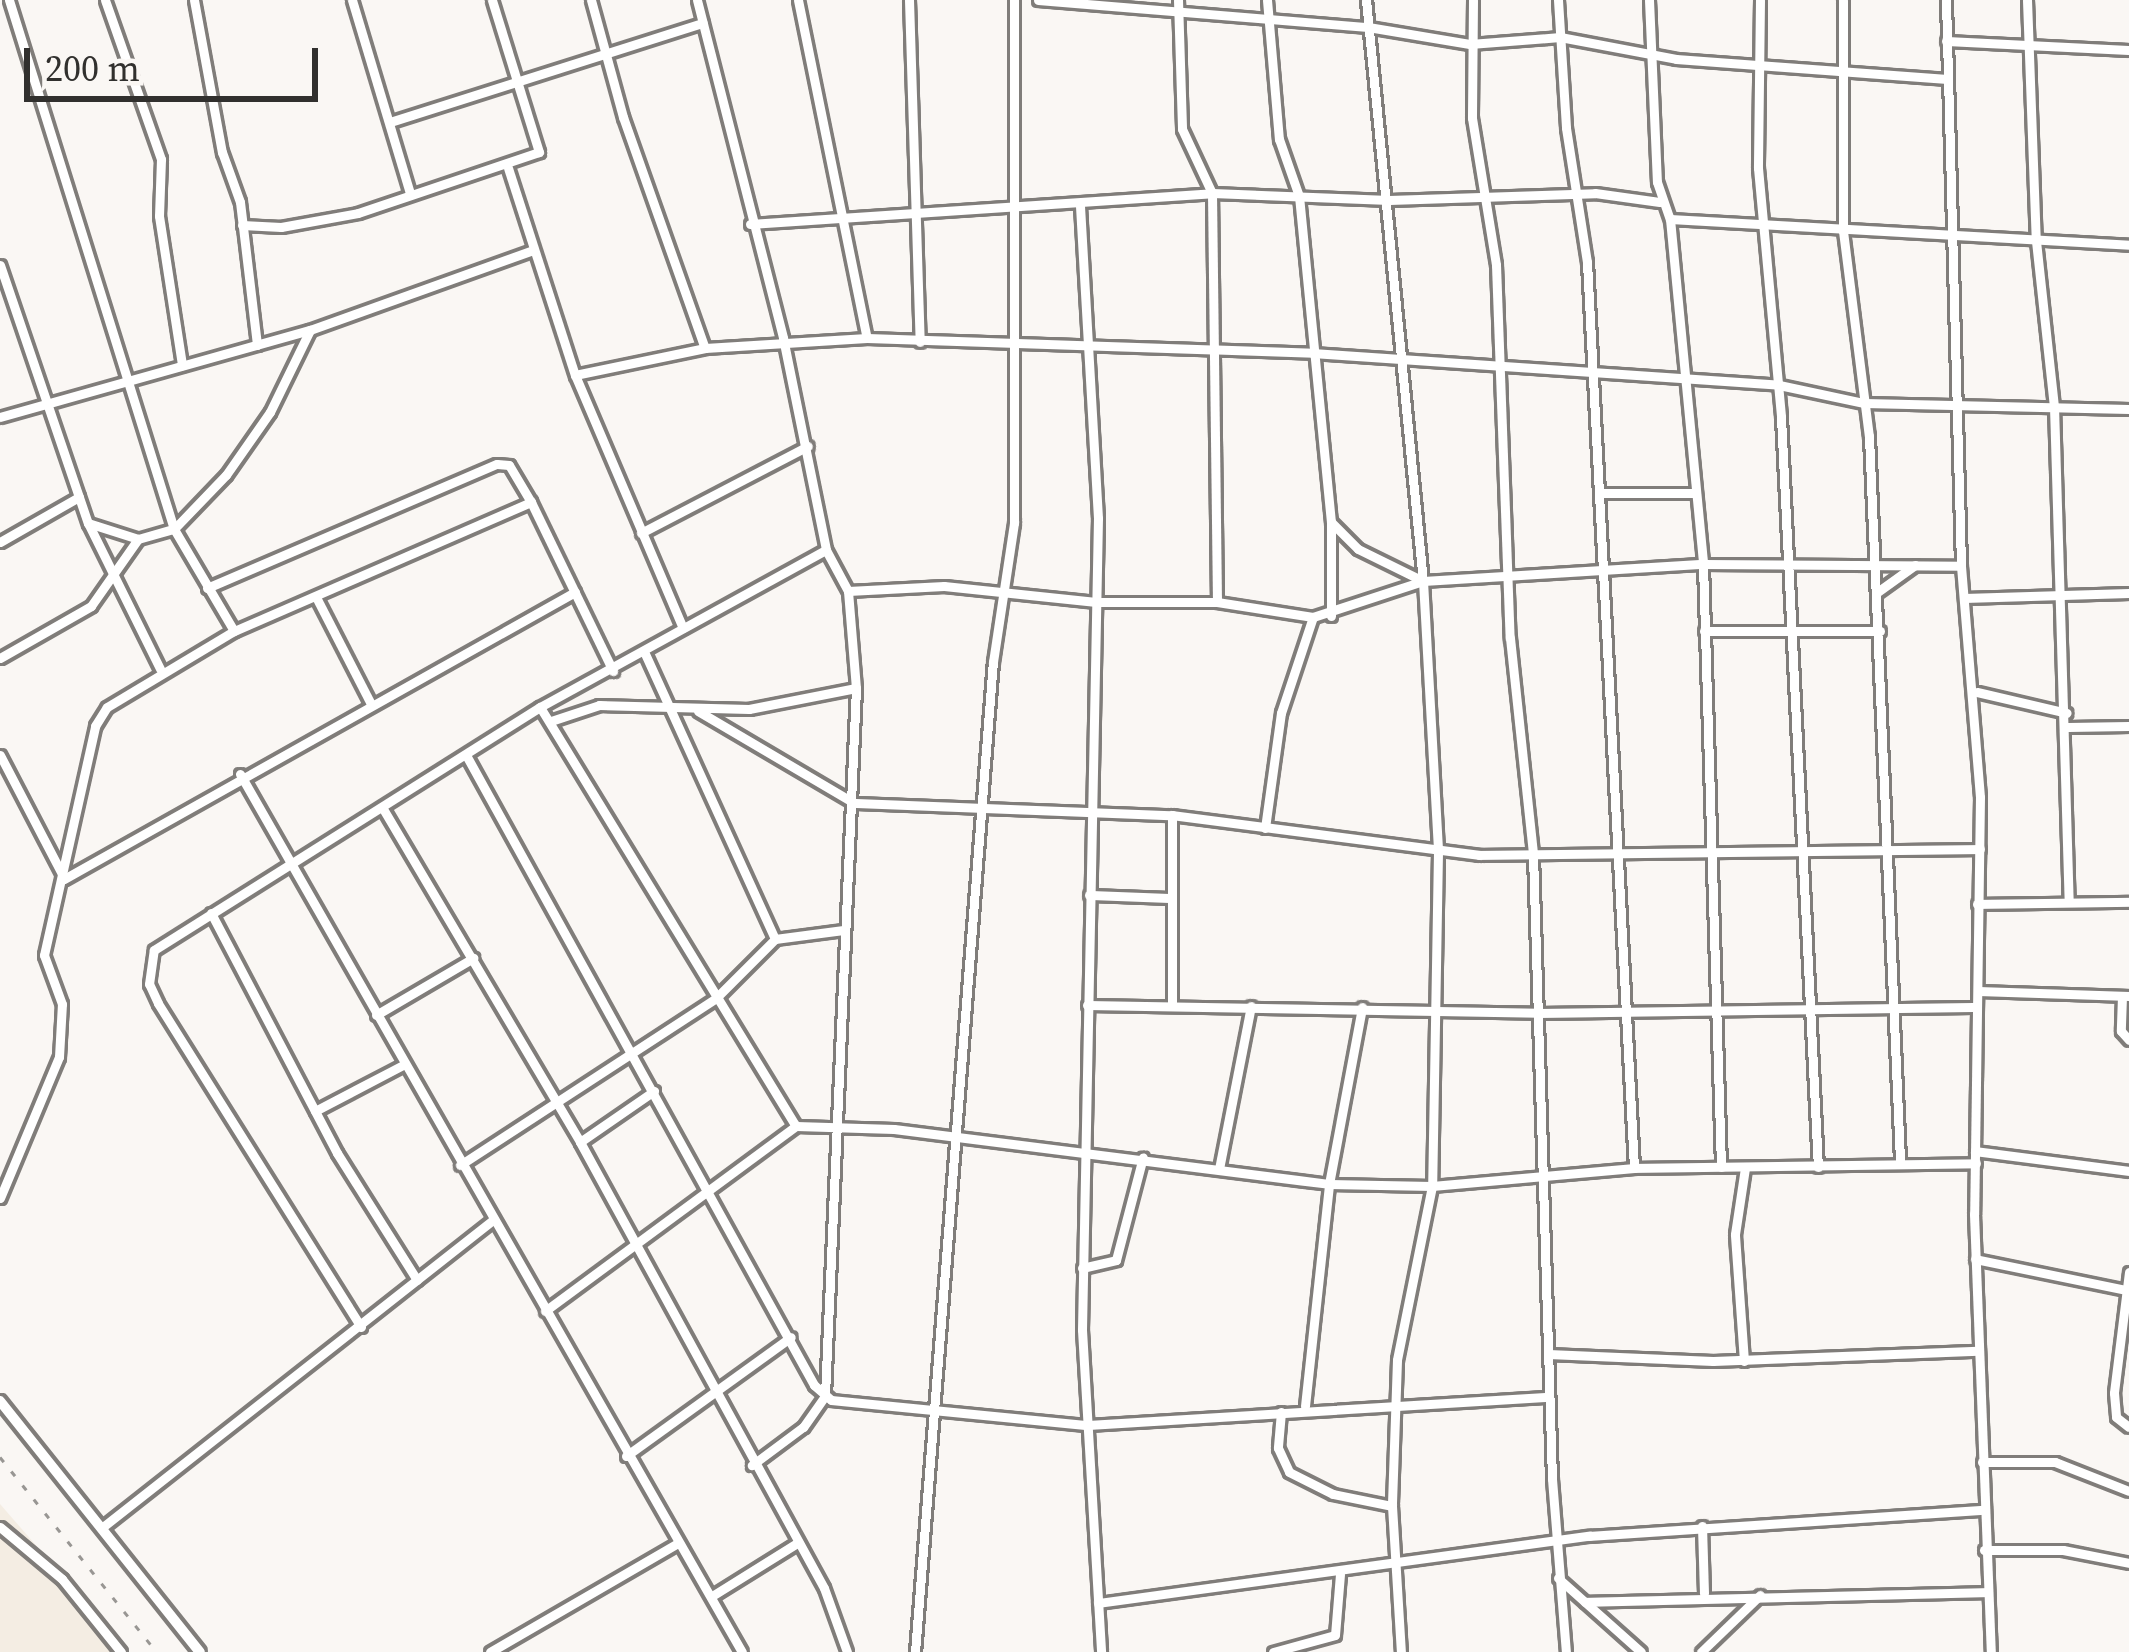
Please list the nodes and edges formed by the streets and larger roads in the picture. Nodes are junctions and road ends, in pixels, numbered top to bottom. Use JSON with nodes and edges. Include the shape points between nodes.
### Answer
{"nodes":[{"id":1,"x":9,"y":0,"type":"edge"},
{"id":2,"x":105,"y":0,"type":"edge"},
{"id":3,"x":194,"y":0,"type":"edge"},
{"id":4,"x":352,"y":0,"type":"edge"},
{"id":5,"x":492,"y":0,"type":"edge"},
{"id":6,"x":591,"y":0,"type":"edge"},
{"id":7,"x":697,"y":0,"type":"edge"},
{"id":8,"x":798,"y":0,"type":"edge"},
{"id":9,"x":909,"y":0,"type":"edge"},
{"id":10,"x":1014,"y":0,"type":"edge"},
{"id":11,"x":1038,"y":0,"type":"edge"},
{"id":12,"x":1267,"y":0,"type":"edge"},
{"id":13,"x":1366,"y":0,"type":"edge"},
{"id":14,"x":1473,"y":0,"type":"edge"},
{"id":15,"x":1558,"y":0,"type":"edge"},
{"id":16,"x":1649,"y":0,"type":"edge"},
{"id":17,"x":1760,"y":0,"type":"edge"},
{"id":18,"x":1843,"y":0,"type":"edge"},
{"id":19,"x":1946,"y":0,"type":"edge"},
{"id":20,"x":2027,"y":0,"type":"edge"},
{"id":21,"x":1177,"y":4,"type":"edge"},
{"id":22,"x":1268,"y":19,"type":"junction"},
{"id":23,"x":703,"y":23,"type":"junction"},
{"id":24,"x":1368,"y":27,"type":"junction"},
{"id":25,"x":1560,"y":37,"type":"junction"},
{"id":26,"x":1946,"y":41,"type":"junction"},
{"id":27,"x":2030,"y":43,"type":"junction"},
{"id":28,"x":1470,"y":44,"type":"junction"},
{"id":29,"x":2129,"y":50,"type":"edge"},
{"id":30,"x":603,"y":54,"type":"junction"},
{"id":31,"x":1652,"y":56,"type":"junction"},
{"id":32,"x":1760,"y":59,"type":"junction"},
{"id":33,"x":1845,"y":71,"type":"junction"},
{"id":34,"x":1947,"y":79,"type":"junction"},
{"id":35,"x":514,"y":82,"type":"junction"},
{"id":36,"x":390,"y":122,"type":"junction"},
{"id":37,"x":508,"y":168,"type":"junction"},
{"id":38,"x":410,"y":193,"type":"junction"},
{"id":39,"x":1212,"y":193,"type":"junction"},
{"id":40,"x":1299,"y":196,"type":"junction"},
{"id":41,"x":1580,"y":197,"type":"junction"},
{"id":42,"x":1488,"y":199,"type":"junction"},
{"id":43,"x":1389,"y":200,"type":"junction"},
{"id":44,"x":1659,"y":202,"type":"junction"},
{"id":45,"x":1080,"y":206,"type":"junction"},
{"id":46,"x":1010,"y":210,"type":"junction"},
{"id":47,"x":917,"y":211,"type":"junction"},
{"id":48,"x":844,"y":216,"type":"junction"},
{"id":49,"x":1670,"y":219,"type":"junction"},
{"id":50,"x":750,"y":224,"type":"junction"},
{"id":51,"x":242,"y":225,"type":"junction"},
{"id":52,"x":1768,"y":226,"type":"junction"},
{"id":53,"x":1843,"y":231,"type":"junction"},
{"id":54,"x":1952,"y":235,"type":"junction"},
{"id":55,"x":2036,"y":241,"type":"junction"},
{"id":56,"x":2129,"y":245,"type":"edge"},
{"id":57,"x":533,"y":250,"type":"junction"},
{"id":58,"x":0,"y":265,"type":"edge"},
{"id":59,"x":310,"y":330,"type":"junction"},
{"id":60,"x":783,"y":338,"type":"junction"},
{"id":61,"x":867,"y":338,"type":"junction"},
{"id":62,"x":920,"y":342,"type":"junction"},
{"id":63,"x":1013,"y":343,"type":"junction"},
{"id":64,"x":257,"y":345,"type":"junction"},
{"id":65,"x":705,"y":348,"type":"junction"},
{"id":66,"x":1091,"y":349,"type":"junction"},
{"id":67,"x":1218,"y":351,"type":"junction"},
{"id":68,"x":1313,"y":353,"type":"junction"},
{"id":69,"x":1403,"y":359,"type":"junction"},
{"id":70,"x":182,"y":364,"type":"junction"},
{"id":71,"x":1497,"y":369,"type":"junction"},
{"id":72,"x":1593,"y":373,"type":"junction"},
{"id":73,"x":575,"y":375,"type":"junction"},
{"id":74,"x":1683,"y":381,"type":"junction"},
{"id":75,"x":132,"y":382,"type":"junction"},
{"id":76,"x":1779,"y":386,"type":"junction"},
{"id":77,"x":1864,"y":403,"type":"junction"},
{"id":78,"x":1959,"y":404,"type":"junction"},
{"id":79,"x":2054,"y":406,"type":"junction"},
{"id":80,"x":47,"y":408,"type":"junction"},
{"id":81,"x":2129,"y":409,"type":"edge"},
{"id":82,"x":0,"y":417,"type":"edge"},
{"id":83,"x":808,"y":446,"type":"junction"},
{"id":84,"x":1599,"y":493,"type":"junction"},
{"id":85,"x":1695,"y":493,"type":"junction"},
{"id":86,"x":79,"y":497,"type":"junction"},
{"id":87,"x":531,"y":502,"type":"junction"},
{"id":88,"x":1331,"y":522,"type":"junction"},
{"id":89,"x":88,"y":523,"type":"junction"},
{"id":90,"x":175,"y":529,"type":"junction"},
{"id":91,"x":641,"y":533,"type":"junction"},
{"id":92,"x":138,"y":538,"type":"junction"},
{"id":93,"x":0,"y":542,"type":"edge"},
{"id":94,"x":826,"y":550,"type":"junction"},
{"id":95,"x":1703,"y":564,"type":"junction"},
{"id":96,"x":1871,"y":564,"type":"junction"},
{"id":97,"x":1788,"y":565,"type":"junction"},
{"id":98,"x":1915,"y":565,"type":"junction"},
{"id":99,"x":1961,"y":566,"type":"junction"},
{"id":100,"x":1604,"y":568,"type":"junction"},
{"id":101,"x":1508,"y":572,"type":"junction"},
{"id":102,"x":112,"y":578,"type":"junction"},
{"id":103,"x":1424,"y":581,"type":"junction"},
{"id":104,"x":207,"y":588,"type":"junction"},
{"id":105,"x":848,"y":591,"type":"junction"},
{"id":106,"x":1000,"y":591,"type":"junction"},
{"id":107,"x":575,"y":592,"type":"junction"},
{"id":108,"x":1876,"y":593,"type":"junction"},
{"id":109,"x":2129,"y":593,"type":"edge"},
{"id":110,"x":2056,"y":596,"type":"junction"},
{"id":111,"x":316,"y":597,"type":"junction"},
{"id":112,"x":1964,"y":598,"type":"junction"},
{"id":113,"x":1096,"y":602,"type":"junction"},
{"id":114,"x":1217,"y":602,"type":"junction"},
{"id":115,"x":1331,"y":616,"type":"junction"},
{"id":116,"x":1313,"y":617,"type":"junction"},
{"id":117,"x":683,"y":628,"type":"junction"},
{"id":118,"x":234,"y":631,"type":"junction"},
{"id":119,"x":1880,"y":631,"type":"junction"},
{"id":120,"x":1704,"y":632,"type":"junction"},
{"id":121,"x":1792,"y":633,"type":"junction"},
{"id":122,"x":645,"y":654,"type":"junction"},
{"id":123,"x":0,"y":658,"type":"edge"},
{"id":124,"x":160,"y":669,"type":"junction"},
{"id":125,"x":613,"y":671,"type":"junction"},
{"id":126,"x":856,"y":688,"type":"junction"},
{"id":127,"x":1976,"y":692,"type":"junction"},
{"id":128,"x":370,"y":704,"type":"junction"},
{"id":129,"x":540,"y":707,"type":"junction"},
{"id":130,"x":666,"y":711,"type":"junction"},
{"id":131,"x":698,"y":711,"type":"junction"},
{"id":132,"x":2066,"y":713,"type":"junction"},
{"id":133,"x":551,"y":721,"type":"junction"},
{"id":134,"x":2068,"y":727,"type":"junction"},
{"id":135,"x":2129,"y":727,"type":"edge"},
{"id":136,"x":0,"y":755,"type":"edge"},
{"id":137,"x":466,"y":755,"type":"junction"},
{"id":138,"x":240,"y":774,"type":"junction"},
{"id":139,"x":854,"y":803,"type":"junction"},
{"id":140,"x":986,"y":803,"type":"junction"},
{"id":141,"x":382,"y":807,"type":"junction"},
{"id":142,"x":1090,"y":809,"type":"junction"},
{"id":143,"x":1172,"y":815,"type":"junction"},
{"id":144,"x":1264,"y":828,"type":"junction"},
{"id":145,"x":1886,"y":847,"type":"junction"},
{"id":146,"x":1980,"y":849,"type":"junction"},
{"id":147,"x":1800,"y":850,"type":"junction"},
{"id":148,"x":1438,"y":852,"type":"junction"},
{"id":149,"x":1533,"y":854,"type":"junction"},
{"id":150,"x":1712,"y":854,"type":"junction"},
{"id":151,"x":1619,"y":855,"type":"junction"},
{"id":152,"x":290,"y":862,"type":"junction"},
{"id":153,"x":64,"y":879,"type":"junction"},
{"id":154,"x":1088,"y":895,"type":"junction"},
{"id":155,"x":1171,"y":898,"type":"junction"},
{"id":156,"x":2069,"y":901,"type":"junction"},
{"id":157,"x":2129,"y":902,"type":"edge"},
{"id":158,"x":1977,"y":904,"type":"junction"},
{"id":159,"x":211,"y":913,"type":"junction"},
{"id":160,"x":843,"y":930,"type":"junction"},
{"id":161,"x":775,"y":939,"type":"junction"},
{"id":162,"x":473,"y":958,"type":"junction"},
{"id":163,"x":1978,"y":991,"type":"junction"},
{"id":164,"x":2126,"y":996,"type":"edge"},
{"id":165,"x":716,"y":998,"type":"junction"},
{"id":166,"x":1172,"y":1004,"type":"junction"},
{"id":167,"x":1087,"y":1005,"type":"junction"},
{"id":168,"x":1810,"y":1005,"type":"junction"},
{"id":169,"x":1251,"y":1006,"type":"junction"},
{"id":170,"x":1717,"y":1006,"type":"junction"},
{"id":171,"x":1362,"y":1007,"type":"junction"},
{"id":172,"x":1440,"y":1007,"type":"junction"},
{"id":173,"x":1897,"y":1007,"type":"junction"},
{"id":174,"x":1973,"y":1007,"type":"junction"},
{"id":175,"x":1626,"y":1010,"type":"junction"},
{"id":176,"x":1538,"y":1013,"type":"junction"},
{"id":177,"x":376,"y":1015,"type":"junction"},
{"id":178,"x":2129,"y":1040,"type":"edge"},
{"id":179,"x":634,"y":1052,"type":"junction"},
{"id":180,"x":403,"y":1065,"type":"junction"},
{"id":181,"x":654,"y":1091,"type":"junction"},
{"id":182,"x":557,"y":1102,"type":"junction"},
{"id":183,"x":315,"y":1111,"type":"junction"},
{"id":184,"x":833,"y":1124,"type":"junction"},
{"id":185,"x":796,"y":1126,"type":"junction"},
{"id":186,"x":953,"y":1137,"type":"junction"},
{"id":187,"x":580,"y":1142,"type":"junction"},
{"id":188,"x":1084,"y":1152,"type":"junction"},
{"id":189,"x":1143,"y":1157,"type":"junction"},
{"id":190,"x":1976,"y":1157,"type":"junction"},
{"id":191,"x":1900,"y":1162,"type":"junction"},
{"id":192,"x":460,"y":1165,"type":"junction"},
{"id":193,"x":1721,"y":1167,"type":"junction"},
{"id":194,"x":1818,"y":1167,"type":"junction"},
{"id":195,"x":1634,"y":1168,"type":"junction"},
{"id":196,"x":1745,"y":1168,"type":"junction"},
{"id":197,"x":1219,"y":1169,"type":"junction"},
{"id":198,"x":2129,"y":1171,"type":"edge"},
{"id":199,"x":1542,"y":1177,"type":"junction"},
{"id":200,"x":1329,"y":1184,"type":"junction"},
{"id":201,"x":1432,"y":1186,"type":"junction"},
{"id":202,"x":711,"y":1191,"type":"junction"},
{"id":203,"x":0,"y":1198,"type":"edge"},
{"id":204,"x":492,"y":1221,"type":"junction"},
{"id":205,"x":637,"y":1246,"type":"junction"},
{"id":206,"x":1975,"y":1259,"type":"junction"},
{"id":207,"x":1082,"y":1268,"type":"junction"},
{"id":208,"x":2129,"y":1273,"type":"edge"},
{"id":209,"x":417,"y":1280,"type":"junction"},
{"id":210,"x":2126,"y":1290,"type":"junction"},
{"id":211,"x":544,"y":1311,"type":"junction"},
{"id":212,"x":361,"y":1327,"type":"junction"},
{"id":213,"x":2124,"y":1329,"type":"edge"},
{"id":214,"x":791,"y":1337,"type":"junction"},
{"id":215,"x":1978,"y":1351,"type":"junction"},
{"id":216,"x":1548,"y":1354,"type":"junction"},
{"id":217,"x":1744,"y":1360,"type":"junction"},
{"id":218,"x":712,"y":1394,"type":"junction"},
{"id":219,"x":825,"y":1396,"type":"junction"},
{"id":220,"x":1549,"y":1396,"type":"junction"},
{"id":221,"x":1398,"y":1400,"type":"junction"},
{"id":222,"x":0,"y":1401,"type":"edge"},
{"id":223,"x":1305,"y":1406,"type":"junction"},
{"id":224,"x":930,"y":1410,"type":"junction"},
{"id":225,"x":1281,"y":1412,"type":"junction"},
{"id":226,"x":1088,"y":1425,"type":"junction"},
{"id":227,"x":2129,"y":1427,"type":"edge"},
{"id":228,"x":626,"y":1456,"type":"junction"},
{"id":229,"x":1982,"y":1462,"type":"junction"},
{"id":230,"x":752,"y":1465,"type":"junction"},
{"id":231,"x":2129,"y":1491,"type":"edge"},
{"id":232,"x":1392,"y":1506,"type":"junction"},
{"id":233,"x":1983,"y":1510,"type":"junction"},
{"id":234,"x":104,"y":1526,"type":"junction"},
{"id":235,"x":1702,"y":1526,"type":"junction"},
{"id":236,"x":0,"y":1527,"type":"edge"},
{"id":237,"x":1558,"y":1541,"type":"junction"},
{"id":238,"x":797,"y":1543,"type":"junction"},
{"id":239,"x":676,"y":1544,"type":"junction"},
{"id":240,"x":1984,"y":1550,"type":"junction"},
{"id":241,"x":2129,"y":1563,"type":"edge"},
{"id":242,"x":1395,"y":1564,"type":"junction"},
{"id":243,"x":1340,"y":1574,"type":"junction"},
{"id":244,"x":1558,"y":1578,"type":"junction"},
{"id":245,"x":1987,"y":1592,"type":"junction"},
{"id":246,"x":1704,"y":1594,"type":"junction"},
{"id":247,"x":1760,"y":1595,"type":"junction"},
{"id":248,"x":712,"y":1596,"type":"junction"},
{"id":249,"x":1585,"y":1602,"type":"junction"},
{"id":250,"x":1098,"y":1603,"type":"junction"},
{"id":251,"x":121,"y":1652,"type":"edge"},
{"id":252,"x":200,"y":1652,"type":"edge"},
{"id":253,"x":490,"y":1652,"type":"edge"},
{"id":254,"x":742,"y":1652,"type":"edge"},
{"id":255,"x":847,"y":1652,"type":"edge"},
{"id":256,"x":916,"y":1652,"type":"edge"},
{"id":257,"x":1101,"y":1652,"type":"edge"},
{"id":258,"x":1273,"y":1652,"type":"edge"},
{"id":259,"x":1401,"y":1652,"type":"edge"},
{"id":260,"x":1566,"y":1652,"type":"edge"},
{"id":261,"x":1641,"y":1652,"type":"edge"},
{"id":262,"x":1701,"y":1652,"type":"edge"},
{"id":263,"x":1990,"y":1652,"type":"edge"}],
"edges":[{"from":1,"to":75,"type":"street"},
{"from":2,"to":70,"type":"street","via":[[161,159],[159,216]]},
{"from":3,"to":51,"type":"street"},
{"from":4,"to":36,"type":"street"},
{"from":5,"to":35,"type":"street"},
{"from":6,"to":30,"type":"street"},
{"from":7,"to":23,"type":"street"},
{"from":8,"to":48,"type":"street"},
{"from":9,"to":47,"type":"street"},
{"from":10,"to":46,"type":"street"},
{"from":11,"to":21,"type":"street"},
{"from":12,"to":22,"type":"street"},
{"from":13,"to":24,"type":"street"},
{"from":14,"to":28,"type":"street"},
{"from":15,"to":25,"type":"street"},
{"from":16,"to":31,"type":"street"},
{"from":17,"to":32,"type":"street"},
{"from":18,"to":33,"type":"street"},
{"from":19,"to":26,"type":"street"},
{"from":20,"to":27,"type":"street"},
{"from":21,"to":22,"type":"street"},
{"from":21,"to":39,"type":"street","via":[[1182,129]]},
{"from":22,"to":24,"type":"street"},
{"from":22,"to":40,"type":"street","via":[[1279,139]]},
{"from":23,"to":30,"type":"street"},
{"from":23,"to":50,"type":"street"},
{"from":24,"to":28,"type":"street"},
{"from":24,"to":43,"type":"street"},
{"from":25,"to":28,"type":"street"},
{"from":25,"to":31,"type":"street"},
{"from":25,"to":41,"type":"street"},
{"from":26,"to":27,"type":"street"},
{"from":26,"to":34,"type":"street"},
{"from":27,"to":29,"type":"street"},
{"from":27,"to":55,"type":"street"},
{"from":28,"to":42,"type":"street","via":[[1472,118]]},
{"from":30,"to":35,"type":"street"},
{"from":30,"to":65,"type":"street"},
{"from":31,"to":32,"type":"street"},
{"from":31,"to":44,"type":"street"},
{"from":32,"to":33,"type":"street"},
{"from":32,"to":52,"type":"street","via":[[1758,168]]},
{"from":33,"to":34,"type":"street"},
{"from":33,"to":53,"type":"street"},
{"from":34,"to":54,"type":"street"},
{"from":35,"to":36,"type":"street"},
{"from":35,"to":37,"type":"street","via":[[539,152]]},
{"from":36,"to":38,"type":"street"},
{"from":37,"to":38,"type":"street"},
{"from":37,"to":57,"type":"street"},
{"from":38,"to":51,"type":"street","via":[[296,226]]},
{"from":39,"to":40,"type":"street"},
{"from":39,"to":45,"type":"street"},
{"from":39,"to":67,"type":"street"},
{"from":40,"to":43,"type":"street"},
{"from":40,"to":68,"type":"street"},
{"from":41,"to":42,"type":"street"},
{"from":41,"to":44,"type":"street"},
{"from":41,"to":72,"type":"street"},
{"from":42,"to":43,"type":"street"},
{"from":42,"to":71,"type":"street"},
{"from":43,"to":69,"type":"street"},
{"from":44,"to":49,"type":"street"},
{"from":45,"to":46,"type":"street"},
{"from":45,"to":66,"type":"street"},
{"from":46,"to":47,"type":"street"},
{"from":46,"to":63,"type":"street"},
{"from":47,"to":48,"type":"street"},
{"from":47,"to":62,"type":"street"},
{"from":48,"to":50,"type":"street"},
{"from":48,"to":61,"type":"street"},
{"from":49,"to":52,"type":"street"},
{"from":49,"to":74,"type":"street"},
{"from":50,"to":60,"type":"street"},
{"from":51,"to":64,"type":"street"},
{"from":52,"to":53,"type":"street"},
{"from":52,"to":76,"type":"street"},
{"from":53,"to":54,"type":"street"},
{"from":53,"to":77,"type":"street"},
{"from":54,"to":55,"type":"street"},
{"from":54,"to":78,"type":"street"},
{"from":55,"to":56,"type":"street"},
{"from":55,"to":79,"type":"street"},
{"from":57,"to":59,"type":"street"},
{"from":57,"to":73,"type":"street"},
{"from":58,"to":80,"type":"street"},
{"from":59,"to":64,"type":"street"},
{"from":59,"to":90,"type":"street","via":[[258,430]]},
{"from":60,"to":61,"type":"street"},
{"from":60,"to":65,"type":"street"},
{"from":60,"to":83,"type":"street"},
{"from":61,"to":62,"type":"street"},
{"from":62,"to":63,"type":"street"},
{"from":63,"to":66,"type":"street"},
{"from":63,"to":106,"type":"street","via":[[1013,523]]},
{"from":64,"to":70,"type":"street"},
{"from":65,"to":73,"type":"street"},
{"from":66,"to":67,"type":"street"},
{"from":66,"to":113,"type":"street"},
{"from":67,"to":68,"type":"street"},
{"from":67,"to":114,"type":"street"},
{"from":68,"to":69,"type":"street"},
{"from":68,"to":88,"type":"street"},
{"from":69,"to":71,"type":"street"},
{"from":69,"to":103,"type":"street"},
{"from":70,"to":75,"type":"street"},
{"from":71,"to":72,"type":"street"},
{"from":71,"to":101,"type":"street"},
{"from":72,"to":74,"type":"street"},
{"from":72,"to":84,"type":"street"},
{"from":73,"to":91,"type":"street"},
{"from":74,"to":76,"type":"street"},
{"from":74,"to":85,"type":"street"},
{"from":75,"to":80,"type":"street"},
{"from":75,"to":90,"type":"street"},
{"from":76,"to":77,"type":"street"},
{"from":76,"to":97,"type":"street"},
{"from":77,"to":78,"type":"street"},
{"from":77,"to":96,"type":"street"},
{"from":78,"to":79,"type":"street"},
{"from":78,"to":99,"type":"street"},
{"from":79,"to":81,"type":"street"},
{"from":79,"to":110,"type":"street"},
{"from":80,"to":82,"type":"street"},
{"from":80,"to":86,"type":"street"},
{"from":83,"to":91,"type":"street"},
{"from":83,"to":94,"type":"street"},
{"from":84,"to":85,"type":"street"},
{"from":84,"to":100,"type":"street"},
{"from":85,"to":95,"type":"street"},
{"from":86,"to":89,"type":"street"},
{"from":86,"to":93,"type":"street"},
{"from":87,"to":104,"type":"street","via":[[509,465],[497,464]]},
{"from":87,"to":107,"type":"street"},
{"from":87,"to":111,"type":"street"},
{"from":88,"to":103,"type":"street","via":[[1358,549]]},
{"from":88,"to":115,"type":"street"},
{"from":89,"to":92,"type":"street"},
{"from":89,"to":102,"type":"street"},
{"from":90,"to":92,"type":"street"},
{"from":90,"to":104,"type":"street"},
{"from":91,"to":117,"type":"street"},
{"from":92,"to":102,"type":"street"},
{"from":94,"to":105,"type":"street"},
{"from":94,"to":117,"type":"street"},
{"from":95,"to":97,"type":"street"},
{"from":95,"to":100,"type":"street"},
{"from":95,"to":120,"type":"street"},
{"from":96,"to":97,"type":"street"},
{"from":96,"to":98,"type":"street"},
{"from":96,"to":108,"type":"street"},
{"from":97,"to":121,"type":"street"},
{"from":98,"to":99,"type":"street"},
{"from":98,"to":108,"type":"street"},
{"from":99,"to":112,"type":"street"},
{"from":100,"to":101,"type":"street"},
{"from":100,"to":151,"type":"street"},
{"from":101,"to":103,"type":"street"},
{"from":101,"to":149,"type":"street"},
{"from":102,"to":123,"type":"street","via":[[91,606]]},
{"from":102,"to":124,"type":"street"},
{"from":103,"to":115,"type":"street"},
{"from":103,"to":148,"type":"street"},
{"from":104,"to":118,"type":"street"},
{"from":105,"to":106,"type":"street"},
{"from":105,"to":126,"type":"street"},
{"from":106,"to":113,"type":"street"},
{"from":106,"to":140,"type":"street"},
{"from":107,"to":125,"type":"street"},
{"from":107,"to":128,"type":"street"},
{"from":108,"to":119,"type":"street"},
{"from":109,"to":110,"type":"street"},
{"from":110,"to":112,"type":"street"},
{"from":110,"to":132,"type":"street"},
{"from":111,"to":118,"type":"street"},
{"from":111,"to":128,"type":"street"},
{"from":112,"to":127,"type":"street"},
{"from":113,"to":114,"type":"street"},
{"from":113,"to":142,"type":"street"},
{"from":114,"to":116,"type":"street"},
{"from":115,"to":116,"type":"street"},
{"from":116,"to":144,"type":"street","via":[[1282,713]]},
{"from":117,"to":122,"type":"street"},
{"from":118,"to":124,"type":"street"},
{"from":119,"to":121,"type":"street"},
{"from":119,"to":145,"type":"street"},
{"from":120,"to":121,"type":"street"},
{"from":120,"to":150,"type":"street"},
{"from":121,"to":147,"type":"street"},
{"from":122,"to":125,"type":"street"},
{"from":122,"to":130,"type":"street"},
{"from":124,"to":153,"type":"street","via":[[97,719]]},
{"from":125,"to":129,"type":"street"},
{"from":126,"to":131,"type":"street"},
{"from":126,"to":139,"type":"street"},
{"from":127,"to":132,"type":"street"},
{"from":127,"to":146,"type":"street"},
{"from":128,"to":138,"type":"street"},
{"from":129,"to":133,"type":"street"},
{"from":129,"to":137,"type":"street"},
{"from":130,"to":131,"type":"street"},
{"from":130,"to":133,"type":"street","via":[[618,703]]},
{"from":130,"to":161,"type":"street"},
{"from":131,"to":139,"type":"street"},
{"from":132,"to":134,"type":"street"},
{"from":133,"to":165,"type":"street"},
{"from":134,"to":135,"type":"street"},
{"from":134,"to":156,"type":"street"},
{"from":136,"to":153,"type":"street"},
{"from":137,"to":141,"type":"street"},
{"from":137,"to":179,"type":"street"},
{"from":138,"to":152,"type":"street"},
{"from":138,"to":153,"type":"street"},
{"from":139,"to":140,"type":"street"},
{"from":139,"to":160,"type":"street"},
{"from":140,"to":142,"type":"street"},
{"from":140,"to":186,"type":"street"},
{"from":141,"to":152,"type":"street"},
{"from":141,"to":162,"type":"street"},
{"from":142,"to":143,"type":"street"},
{"from":142,"to":154,"type":"street"},
{"from":143,"to":144,"type":"street"},
{"from":143,"to":155,"type":"street"},
{"from":144,"to":148,"type":"street"},
{"from":145,"to":146,"type":"street"},
{"from":145,"to":147,"type":"street"},
{"from":145,"to":173,"type":"street"},
{"from":146,"to":158,"type":"street"},
{"from":147,"to":150,"type":"street"},
{"from":147,"to":168,"type":"street"},
{"from":148,"to":149,"type":"street"},
{"from":148,"to":172,"type":"street"},
{"from":149,"to":151,"type":"street"},
{"from":149,"to":176,"type":"street"},
{"from":150,"to":151,"type":"street"},
{"from":150,"to":170,"type":"street"},
{"from":151,"to":175,"type":"street"},
{"from":152,"to":159,"type":"street"},
{"from":152,"to":177,"type":"street"},
{"from":153,"to":203,"type":"street","via":[[44,956],[65,1027]]},
{"from":154,"to":155,"type":"street"},
{"from":154,"to":167,"type":"street"},
{"from":155,"to":166,"type":"street"},
{"from":156,"to":157,"type":"street"},
{"from":156,"to":158,"type":"street"},
{"from":158,"to":163,"type":"street"},
{"from":159,"to":183,"type":"street"},
{"from":159,"to":212,"type":"street","via":[[154,950],[149,984]]},
{"from":160,"to":161,"type":"street"},
{"from":160,"to":184,"type":"street"},
{"from":161,"to":165,"type":"street"},
{"from":162,"to":177,"type":"street"},
{"from":162,"to":182,"type":"street"},
{"from":163,"to":164,"type":"street"},
{"from":163,"to":174,"type":"street"},
{"from":164,"to":178,"type":"street","via":[[2121,1030]]},
{"from":165,"to":179,"type":"street"},
{"from":165,"to":185,"type":"street"},
{"from":166,"to":167,"type":"street"},
{"from":166,"to":169,"type":"street"},
{"from":167,"to":188,"type":"street"},
{"from":168,"to":170,"type":"street"},
{"from":168,"to":173,"type":"street"},
{"from":168,"to":194,"type":"street"},
{"from":169,"to":171,"type":"street"},
{"from":169,"to":197,"type":"street"},
{"from":170,"to":175,"type":"street"},
{"from":170,"to":193,"type":"street"},
{"from":171,"to":172,"type":"street"},
{"from":171,"to":200,"type":"street"},
{"from":172,"to":176,"type":"street"},
{"from":172,"to":201,"type":"street"},
{"from":173,"to":174,"type":"street"},
{"from":173,"to":191,"type":"street"},
{"from":174,"to":190,"type":"street"},
{"from":175,"to":176,"type":"street"},
{"from":175,"to":195,"type":"street"},
{"from":176,"to":199,"type":"street"},
{"from":177,"to":180,"type":"street"},
{"from":179,"to":181,"type":"street"},
{"from":179,"to":182,"type":"street"},
{"from":180,"to":183,"type":"street"},
{"from":180,"to":192,"type":"street"},
{"from":181,"to":187,"type":"street"},
{"from":181,"to":202,"type":"street"},
{"from":182,"to":187,"type":"street"},
{"from":182,"to":192,"type":"street"},
{"from":183,"to":209,"type":"street"},
{"from":184,"to":185,"type":"street"},
{"from":184,"to":186,"type":"street"},
{"from":184,"to":219,"type":"street"},
{"from":185,"to":202,"type":"street"},
{"from":186,"to":188,"type":"street"},
{"from":186,"to":224,"type":"street"},
{"from":187,"to":205,"type":"street"},
{"from":188,"to":189,"type":"street"},
{"from":188,"to":207,"type":"street"},
{"from":189,"to":197,"type":"street"},
{"from":189,"to":207,"type":"street","via":[[1116,1260]]},
{"from":190,"to":191,"type":"street"},
{"from":190,"to":198,"type":"street"},
{"from":190,"to":206,"type":"street"},
{"from":191,"to":194,"type":"street"},
{"from":192,"to":204,"type":"street"},
{"from":193,"to":195,"type":"street"},
{"from":193,"to":196,"type":"street"},
{"from":194,"to":196,"type":"street"},
{"from":195,"to":199,"type":"street"},
{"from":196,"to":217,"type":"street","via":[[1735,1234]]},
{"from":197,"to":200,"type":"street"},
{"from":199,"to":201,"type":"street"},
{"from":199,"to":216,"type":"street"},
{"from":200,"to":201,"type":"street"},
{"from":200,"to":223,"type":"street"},
{"from":201,"to":221,"type":"street","via":[[1424,1258],[1400,1335]]},
{"from":202,"to":205,"type":"street"},
{"from":202,"to":214,"type":"street"},
{"from":204,"to":209,"type":"street"},
{"from":204,"to":211,"type":"street"},
{"from":205,"to":211,"type":"street"},
{"from":205,"to":218,"type":"street"},
{"from":206,"to":210,"type":"street"},
{"from":206,"to":215,"type":"street"},
{"from":207,"to":226,"type":"street"},
{"from":208,"to":210,"type":"street"},
{"from":209,"to":212,"type":"street"},
{"from":210,"to":213,"type":"street"},
{"from":211,"to":228,"type":"street"},
{"from":212,"to":234,"type":"street"},
{"from":213,"to":227,"type":"street","via":[[2115,1407]]},
{"from":214,"to":218,"type":"street"},
{"from":214,"to":219,"type":"street"},
{"from":215,"to":217,"type":"street"},
{"from":215,"to":229,"type":"street"},
{"from":216,"to":217,"type":"street"},
{"from":216,"to":220,"type":"street"},
{"from":218,"to":228,"type":"street"},
{"from":218,"to":230,"type":"street"},
{"from":219,"to":224,"type":"street"},
{"from":219,"to":230,"type":"street","via":[[803,1427]]},
{"from":220,"to":221,"type":"street"},
{"from":220,"to":237,"type":"street"},
{"from":221,"to":223,"type":"street"},
{"from":221,"to":232,"type":"street"},
{"from":222,"to":234,"type":"street"},
{"from":223,"to":225,"type":"street"},
{"from":224,"to":226,"type":"street"},
{"from":224,"to":256,"type":"street"},
{"from":225,"to":226,"type":"street"},
{"from":225,"to":232,"type":"street","via":[[1278,1448],[1289,1472],[1334,1494]]},
{"from":226,"to":250,"type":"street"},
{"from":228,"to":239,"type":"street"},
{"from":229,"to":231,"type":"street","via":[[2055,1462]]},
{"from":229,"to":233,"type":"street"},
{"from":230,"to":238,"type":"street"},
{"from":232,"to":242,"type":"street"},
{"from":233,"to":235,"type":"street"},
{"from":233,"to":240,"type":"street"},
{"from":234,"to":252,"type":"street"},
{"from":235,"to":237,"type":"street"},
{"from":235,"to":246,"type":"street"},
{"from":236,"to":251,"type":"street","via":[[62,1579]]},
{"from":237,"to":242,"type":"street"},
{"from":237,"to":244,"type":"street"},
{"from":238,"to":248,"type":"street"},
{"from":238,"to":255,"type":"street"},
{"from":239,"to":248,"type":"street"},
{"from":239,"to":253,"type":"street"},
{"from":240,"to":241,"type":"street","via":[[2063,1550]]},
{"from":240,"to":245,"type":"street"},
{"from":242,"to":243,"type":"street"},
{"from":242,"to":259,"type":"street"},
{"from":243,"to":250,"type":"street"},
{"from":243,"to":258,"type":"street","via":[[1335,1635]]},
{"from":244,"to":249,"type":"street"},
{"from":244,"to":260,"type":"street"},
{"from":245,"to":247,"type":"street"},
{"from":245,"to":263,"type":"street"},
{"from":246,"to":247,"type":"street"},
{"from":246,"to":249,"type":"street"},
{"from":247,"to":262,"type":"street"},
{"from":248,"to":254,"type":"street"},
{"from":249,"to":261,"type":"street"},
{"from":250,"to":257,"type":"street"}]}
